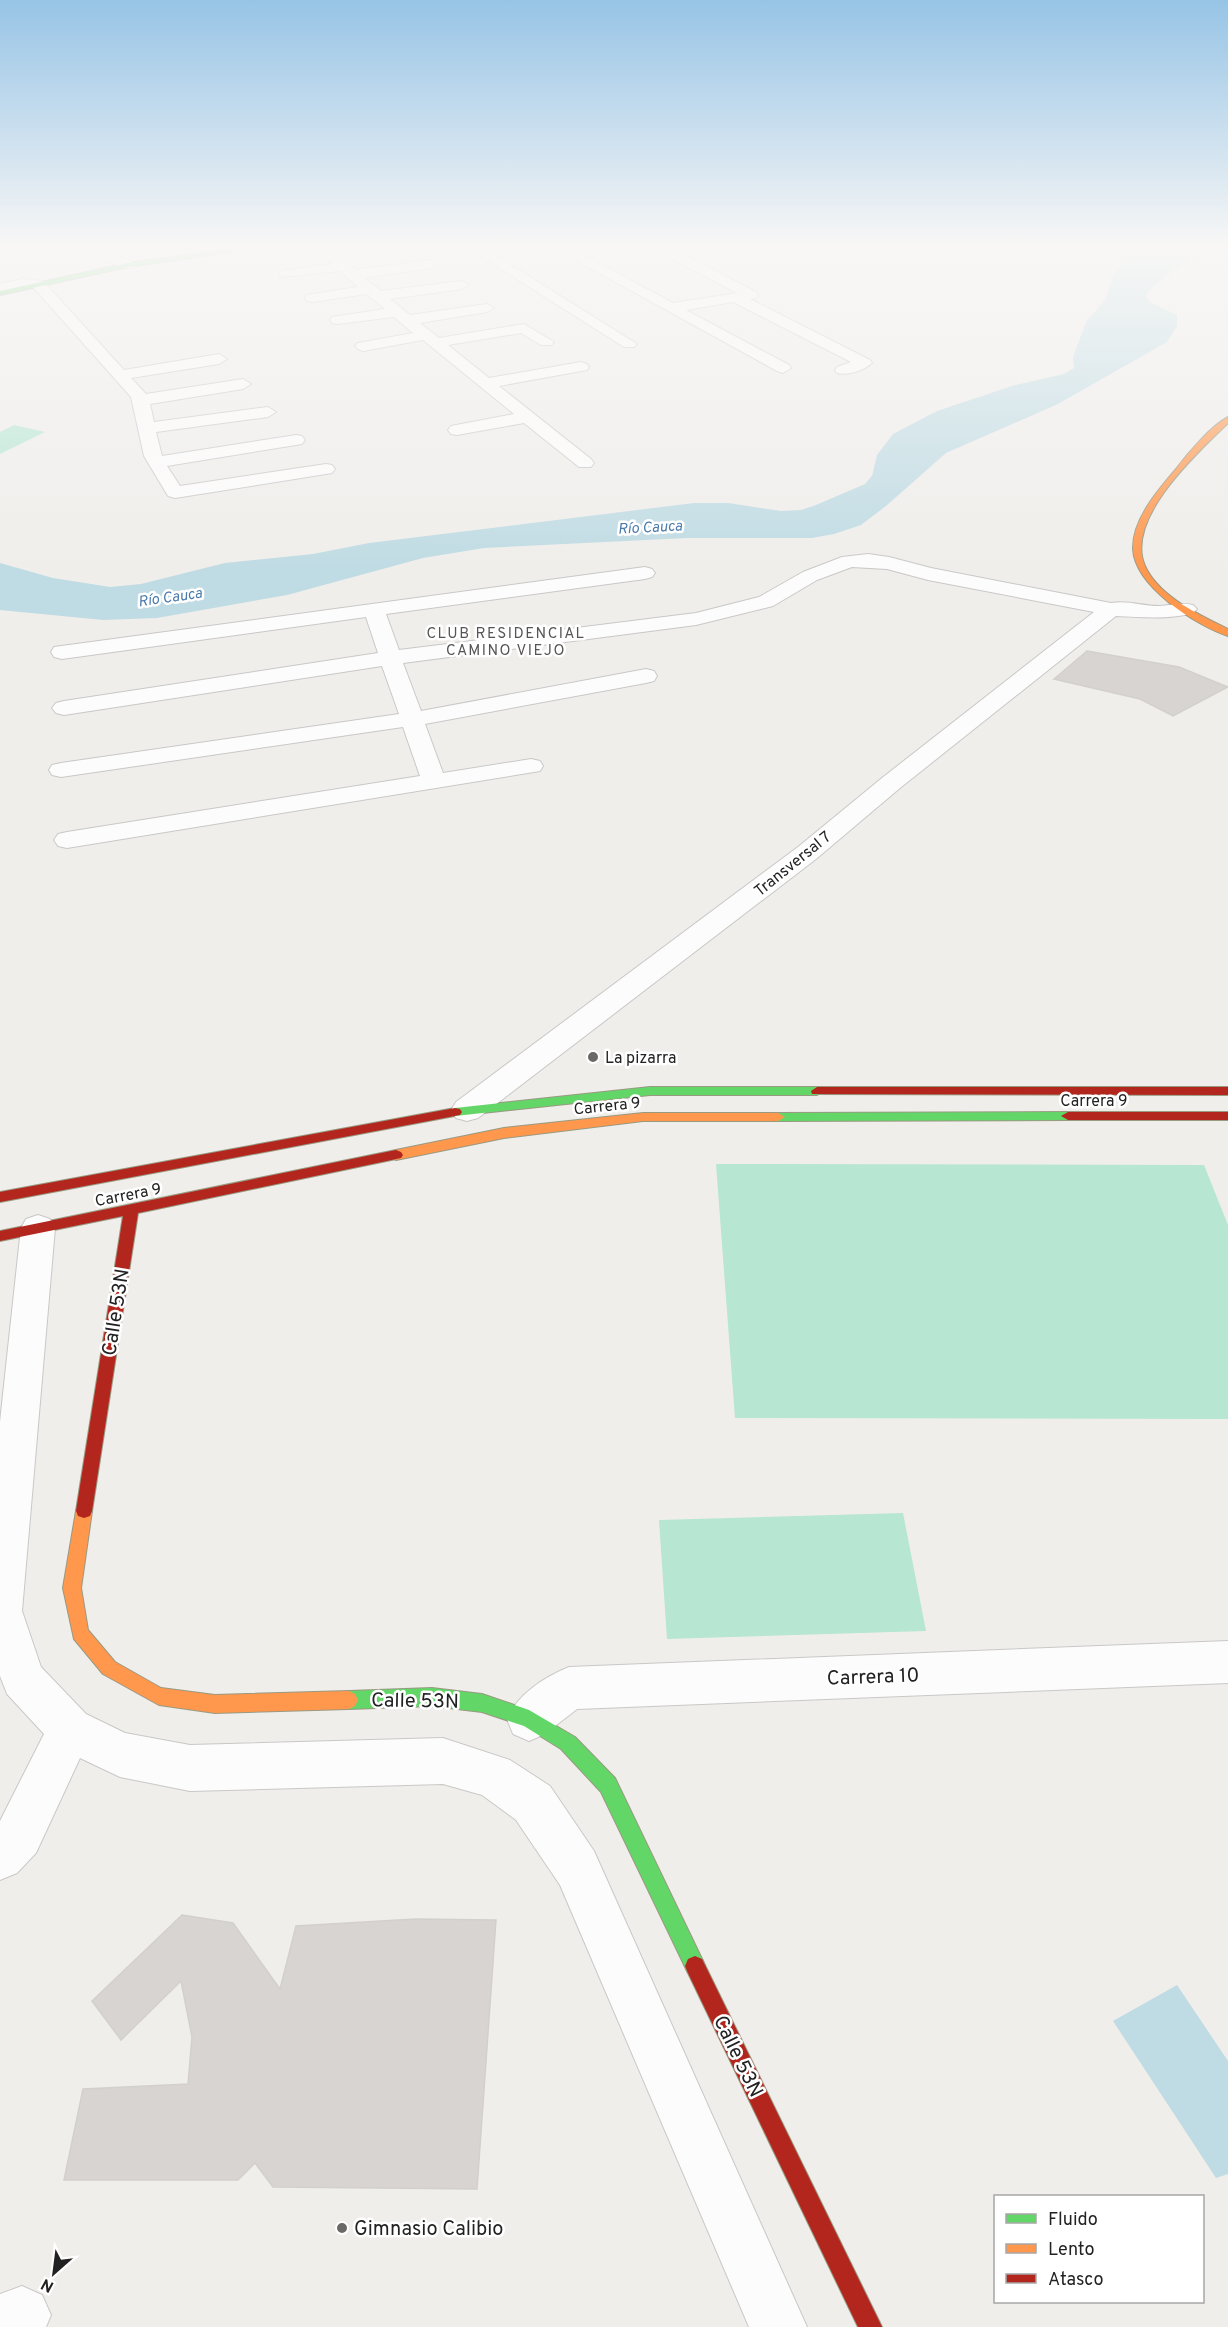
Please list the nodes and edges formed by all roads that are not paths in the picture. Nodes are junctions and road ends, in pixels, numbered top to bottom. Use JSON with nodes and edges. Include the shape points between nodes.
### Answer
{"nodes":[{"id":1,"x":103,"y":356,"type":"edge"},
{"id":2,"x":451,"y":356,"type":"edge"},
{"id":3,"x":468,"y":356,"type":"edge"},
{"id":4,"x":760,"y":356,"type":"edge"},
{"id":5,"x":850,"y":356,"type":"edge"},
{"id":6,"x":454,"y":358,"type":"junction"},
{"id":7,"x":219,"y":359,"type":"dead end"},
{"id":8,"x":581,"y":366,"type":"dead end"},
{"id":9,"x":783,"y":368,"type":"dead end"},
{"id":10,"x":843,"y":370,"type":"dead end"},
{"id":11,"x":120,"y":375,"type":"junction"},
{"id":12,"x":486,"y":383,"type":"junction"},
{"id":13,"x":243,"y":384,"type":"dead end"},
{"id":14,"x":141,"y":400,"type":"junction"},
{"id":15,"x":268,"y":412,"type":"dead end"},
{"id":16,"x":528,"y":417,"type":"junction"},
{"id":17,"x":1228,"y":419,"type":"edge"},
{"id":18,"x":146,"y":428,"type":"junction"},
{"id":19,"x":457,"y":430,"type":"dead end"},
{"id":20,"x":296,"y":440,"type":"dead end"},
{"id":21,"x":157,"y":462,"type":"junction"},
{"id":22,"x":585,"y":464,"type":"dead end"},
{"id":23,"x":326,"y":469,"type":"dead end"},
{"id":24,"x":645,"y":573,"type":"dead end"},
{"id":25,"x":1162,"y":591,"type":"junction"},
{"id":26,"x":1111,"y":609,"type":"junction"},
{"id":27,"x":1186,"y":609,"type":"junction"},
{"id":28,"x":374,"y":611,"type":"junction"},
{"id":29,"x":1228,"y":633,"type":"edge"},
{"id":30,"x":62,"y":652,"type":"dead end"},
{"id":31,"x":389,"y":658,"type":"junction"},
{"id":32,"x":646,"y":676,"type":"dead end"},
{"id":33,"x":64,"y":708,"type":"dead end"},
{"id":34,"x":413,"y":718,"type":"junction"},
{"id":35,"x":531,"y":766,"type":"dead end"},
{"id":36,"x":61,"y":770,"type":"dead end"},
{"id":37,"x":434,"y":782,"type":"junction"},
{"id":38,"x":67,"y":840,"type":"dead end"},
{"id":39,"x":1228,"y":1091,"type":"edge"},
{"id":40,"x":467,"y":1110,"type":"junction"},
{"id":41,"x":1228,"y":1116,"type":"edge"},
{"id":42,"x":0,"y":1197,"type":"edge"},
{"id":43,"x":131,"y":1211,"type":"junction"},
{"id":44,"x":19,"y":1232,"type":"edge"},
{"id":45,"x":1228,"y":1662,"type":"edge"},
{"id":46,"x":529,"y":1719,"type":"junction"},
{"id":47,"x":70,"y":1729,"type":"junction"},
{"id":48,"x":0,"y":1856,"type":"edge"},
{"id":49,"x":778,"y":2327,"type":"edge"},
{"id":50,"x":870,"y":2327,"type":"edge"}],
"edges":[{"from":1,"to":11,"type":"street"},
{"from":2,"to":6,"type":"street"},
{"from":3,"to":6,"type":"street"},
{"from":4,"to":9,"type":"street"},
{"from":5,"to":10,"type":"street","via":[[864,363]]},
{"from":6,"to":12,"type":"street"},
{"from":7,"to":11,"type":"street"},
{"from":8,"to":12,"type":"street"},
{"from":11,"to":14,"type":"street"},
{"from":12,"to":16,"type":"street"},
{"from":13,"to":14,"type":"street"},
{"from":14,"to":18,"type":"street"},
{"from":15,"to":18,"type":"street"},
{"from":16,"to":19,"type":"street"},
{"from":16,"to":22,"type":"street"},
{"from":17,"to":25,"type":"main road","via":[[1201,444],[1137,531],[1136,553],[1144,571]]},
{"from":18,"to":21,"type":"street"},
{"from":20,"to":21,"type":"street"},
{"from":21,"to":23,"type":"street","via":[[175,492],[180,493]]},
{"from":24,"to":28,"type":"street"},
{"from":25,"to":26,"type":"street","via":[[1136,605]]},
{"from":25,"to":27,"type":"main road"},
{"from":26,"to":27,"type":"street"},
{"from":26,"to":31,"type":"street","via":[[889,563],[849,561],[810,576],[766,602],[696,619]]},
{"from":26,"to":40,"type":"street","name":"Transversal 7","via":[[807,853]]},
{"from":27,"to":29,"type":"main road"},
{"from":28,"to":30,"type":"street"},
{"from":28,"to":31,"type":"street"},
{"from":31,"to":33,"type":"street"},
{"from":31,"to":34,"type":"street"},
{"from":32,"to":34,"type":"street"},
{"from":34,"to":36,"type":"street"},
{"from":34,"to":37,"type":"street"},
{"from":35,"to":37,"type":"street"},
{"from":37,"to":38,"type":"street"},
{"from":39,"to":40,"type":"main road","name":"Carrera 9","via":[[650,1091]]},
{"from":40,"to":42,"type":"main road","name":"Carrera 9"},
{"from":41,"to":43,"type":"main road","name":"Carrera 9","via":[[643,1118],[504,1133]]},
{"from":43,"to":44,"type":"main road","name":"Carrera 9"},
{"from":43,"to":46,"type":"main road","name":"Calle 53N","via":[[72,1588],[80,1633],[109,1668],[159,1696],[216,1704],[432,1697],[482,1703]]},
{"from":44,"to":47,"type":"street","via":[[1,1611],[23,1679]]},
{"from":45,"to":46,"type":"street","name":"Carrera 10","via":[[569,1688]]},
{"from":46,"to":50,"type":"main road","name":"Calle 53N","via":[[568,1743],[608,1785]]},
{"from":47,"to":48,"type":"street","via":[[19,1836]]},
{"from":47,"to":49,"type":"street","via":[[120,1755],[190,1768],[443,1761],[494,1776],[533,1803],[577,1868]]}]}
